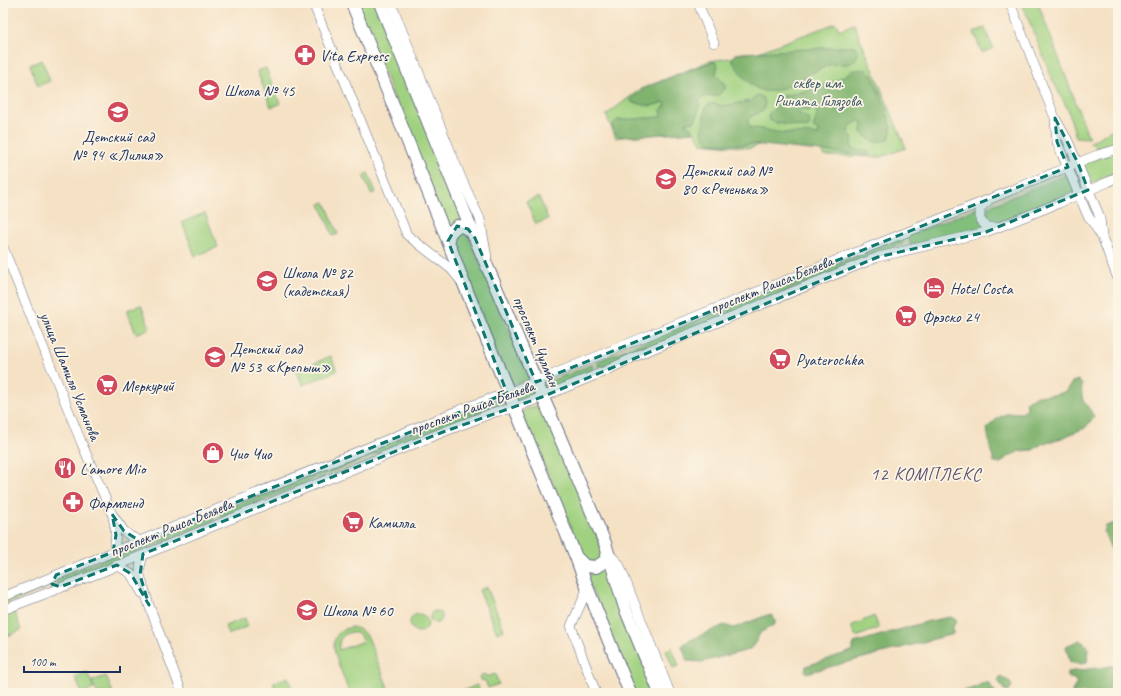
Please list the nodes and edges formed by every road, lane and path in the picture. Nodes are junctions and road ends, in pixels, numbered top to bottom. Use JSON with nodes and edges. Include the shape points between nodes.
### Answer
{"nodes":[{"id":1,"x":313,"y":3,"type":"edge"},
{"id":2,"x":352,"y":3,"type":"edge"},
{"id":3,"x":380,"y":3,"type":"edge"},
{"id":4,"x":391,"y":3,"type":"edge"},
{"id":5,"x":698,"y":3,"type":"edge"},
{"id":6,"x":1010,"y":3,"type":"edge"},
{"id":7,"x":714,"y":43,"type":"dead end"},
{"id":8,"x":1055,"y":118,"type":"junction"},
{"id":9,"x":1118,"y":149,"type":"edge"},
{"id":10,"x":1078,"y":163,"type":"junction"},
{"id":11,"x":1068,"y":167,"type":"junction"},
{"id":12,"x":1118,"y":176,"type":"edge"},
{"id":13,"x":1088,"y":190,"type":"junction"},
{"id":14,"x":1079,"y":194,"type":"junction"},
{"id":15,"x":990,"y":199,"type":"junction"},
{"id":16,"x":1000,"y":227,"type":"junction"},
{"id":17,"x":900,"y":235,"type":"junction"},
{"id":18,"x":1102,"y":237,"type":"junction"},
{"id":19,"x":475,"y":238,"type":"junction"},
{"id":20,"x":448,"y":240,"type":"junction"},
{"id":21,"x":3,"y":247,"type":"edge"},
{"id":22,"x":903,"y":251,"type":"junction"},
{"id":23,"x":488,"y":266,"type":"junction"},
{"id":24,"x":1118,"y":279,"type":"edge"},
{"id":25,"x":464,"y":284,"type":"junction"},
{"id":26,"x":599,"y":356,"type":"junction"},
{"id":27,"x":603,"y":372,"type":"junction"},
{"id":28,"x":536,"y":382,"type":"junction"},
{"id":29,"x":507,"y":393,"type":"junction"},
{"id":30,"x":542,"y":397,"type":"junction"},
{"id":31,"x":514,"y":408,"type":"junction"},
{"id":32,"x":209,"y":513,"type":"junction"},
{"id":33,"x":112,"y":514,"type":"junction"},
{"id":34,"x":214,"y":526,"type":"junction"},
{"id":35,"x":140,"y":541,"type":"junction"},
{"id":36,"x":113,"y":552,"type":"junction"},
{"id":37,"x":608,"y":553,"type":"junction"},
{"id":38,"x":143,"y":554,"type":"junction"},
{"id":39,"x":576,"y":557,"type":"junction"},
{"id":40,"x":117,"y":565,"type":"junction"},
{"id":41,"x":56,"y":575,"type":"junction"},
{"id":42,"x":60,"y":587,"type":"junction"},
{"id":43,"x":587,"y":587,"type":"junction"},
{"id":44,"x":3,"y":596,"type":"edge"},
{"id":45,"x":149,"y":604,"type":"junction"},
{"id":46,"x":3,"y":610,"type":"edge"},
{"id":47,"x":182,"y":693,"type":"edge"},
{"id":48,"x":596,"y":693,"type":"edge"},
{"id":49,"x":630,"y":693,"type":"edge"},
{"id":50,"x":660,"y":693,"type":"edge"},
{"id":51,"x":670,"y":693,"type":"edge"}],
"edges":[{"from":1,"to":25,"type":"street","via":[[407,235],[451,269]]},
{"from":2,"to":20,"type":"main road"},
{"from":3,"to":19,"type":"main road","name":"проспект Чулман"},
{"from":4,"to":23,"type":"street","via":[[480,219]]},
{"from":5,"to":7,"type":"street"},
{"from":6,"to":8,"type":"street"},
{"from":8,"to":10,"type":"street"},
{"from":8,"to":11,"type":"street","via":[[1057,142]]},
{"from":9,"to":10,"type":"street","name":"проспект Раиса Беляева","via":[[1097,154]]},
{"from":10,"to":11,"type":"street","name":"проспект Раиса Беляева"},
{"from":10,"to":13,"type":"street"},
{"from":11,"to":14,"type":"street"},
{"from":11,"to":15,"type":"street","name":"проспект Раиса Беляева"},
{"from":12,"to":13,"type":"street","name":"проспект Раиса Беляева"},
{"from":13,"to":14,"type":"street","name":"проспект Раиса Беляева"},
{"from":13,"to":18,"type":"street","via":[[1100,218]]},
{"from":14,"to":16,"type":"street","name":"проспект Раиса Беляева"},
{"from":14,"to":18,"type":"street","via":[[1087,214]]},
{"from":15,"to":16,"type":"street","via":[[980,208],[980,220],[987,227]]},
{"from":15,"to":17,"type":"street","name":"проспект Раиса Беляева"},
{"from":16,"to":22,"type":"street","name":"проспект Раиса Беляева"},
{"from":17,"to":22,"type":"street","via":[[907,242]]},
{"from":17,"to":26,"type":"street","name":"проспект Раиса Беляева"},
{"from":18,"to":24,"type":"street"},
{"from":19,"to":20,"type":"main road","via":[[468,229],[457,226],[449,234]]},
{"from":19,"to":23,"type":"main road","name":"проспект Чулман"},
{"from":20,"to":25,"type":"main road"},
{"from":21,"to":33,"type":"street","name":"улица Шамиля Усманова"},
{"from":22,"to":27,"type":"street","name":"проспект Раиса Беляева","via":[[878,257],[647,351]]},
{"from":23,"to":28,"type":"main road","name":"проспект Чулман"},
{"from":25,"to":29,"type":"main road"},
{"from":26,"to":27,"type":"street","via":[[594,364]]},
{"from":26,"to":28,"type":"street","name":"проспект Раиса Беляева"},
{"from":27,"to":30,"type":"street","name":"проспект Раиса Беляева"},
{"from":28,"to":29,"type":"street","name":"проспект Раиса Беляева"},
{"from":28,"to":30,"type":"main road","name":"проспект Чулман"},
{"from":29,"to":31,"type":"main road"},
{"from":29,"to":32,"type":"street","name":"проспект Раиса Беляева"},
{"from":30,"to":31,"type":"street","name":"проспект Раиса Беляева"},
{"from":30,"to":37,"type":"main road","name":"проспект Чулман"},
{"from":31,"to":34,"type":"street","name":"проспект Раиса Беляева","via":[[495,412]]},
{"from":31,"to":39,"type":"main road"},
{"from":32,"to":34,"type":"street","via":[[219,517]]},
{"from":32,"to":35,"type":"street","name":"проспект Раиса Беляева"},
{"from":33,"to":35,"type":"street","name":"улица Шамиля Усманова","via":[[124,531]]},
{"from":33,"to":36,"type":"street","name":"улица Шамиля Усманова","via":[[116,535]]},
{"from":34,"to":38,"type":"street","name":"проспект Раиса Беляева"},
{"from":35,"to":36,"type":"street","name":"проспект Раиса Беляева"},
{"from":36,"to":41,"type":"street","name":"проспект Раиса Беляева"},
{"from":37,"to":39,"type":"main road","via":[[605,561],[596,567],[585,566]]},
{"from":37,"to":50,"type":"main road","name":"проспект Чулман","via":[[625,608]]},
{"from":37,"to":51,"type":"street","via":[[619,564]]},
{"from":38,"to":40,"type":"street","name":"проспект Раиса Беляева"},
{"from":38,"to":45,"type":"street","via":[[140,575]]},
{"from":39,"to":43,"type":"main road"},
{"from":40,"to":42,"type":"street","name":"проспект Раиса Беляева"},
{"from":40,"to":45,"type":"street","via":[[131,574]]},
{"from":41,"to":42,"type":"street","via":[[51,580],[52,584]]},
{"from":41,"to":44,"type":"street","name":"проспект Раиса Беляева"},
{"from":42,"to":46,"type":"street","name":"проспект Раиса Беляева"},
{"from":43,"to":48,"type":"street","via":[[571,626]]},
{"from":43,"to":49,"type":"main road"},
{"from":45,"to":47,"type":"street"}]}
